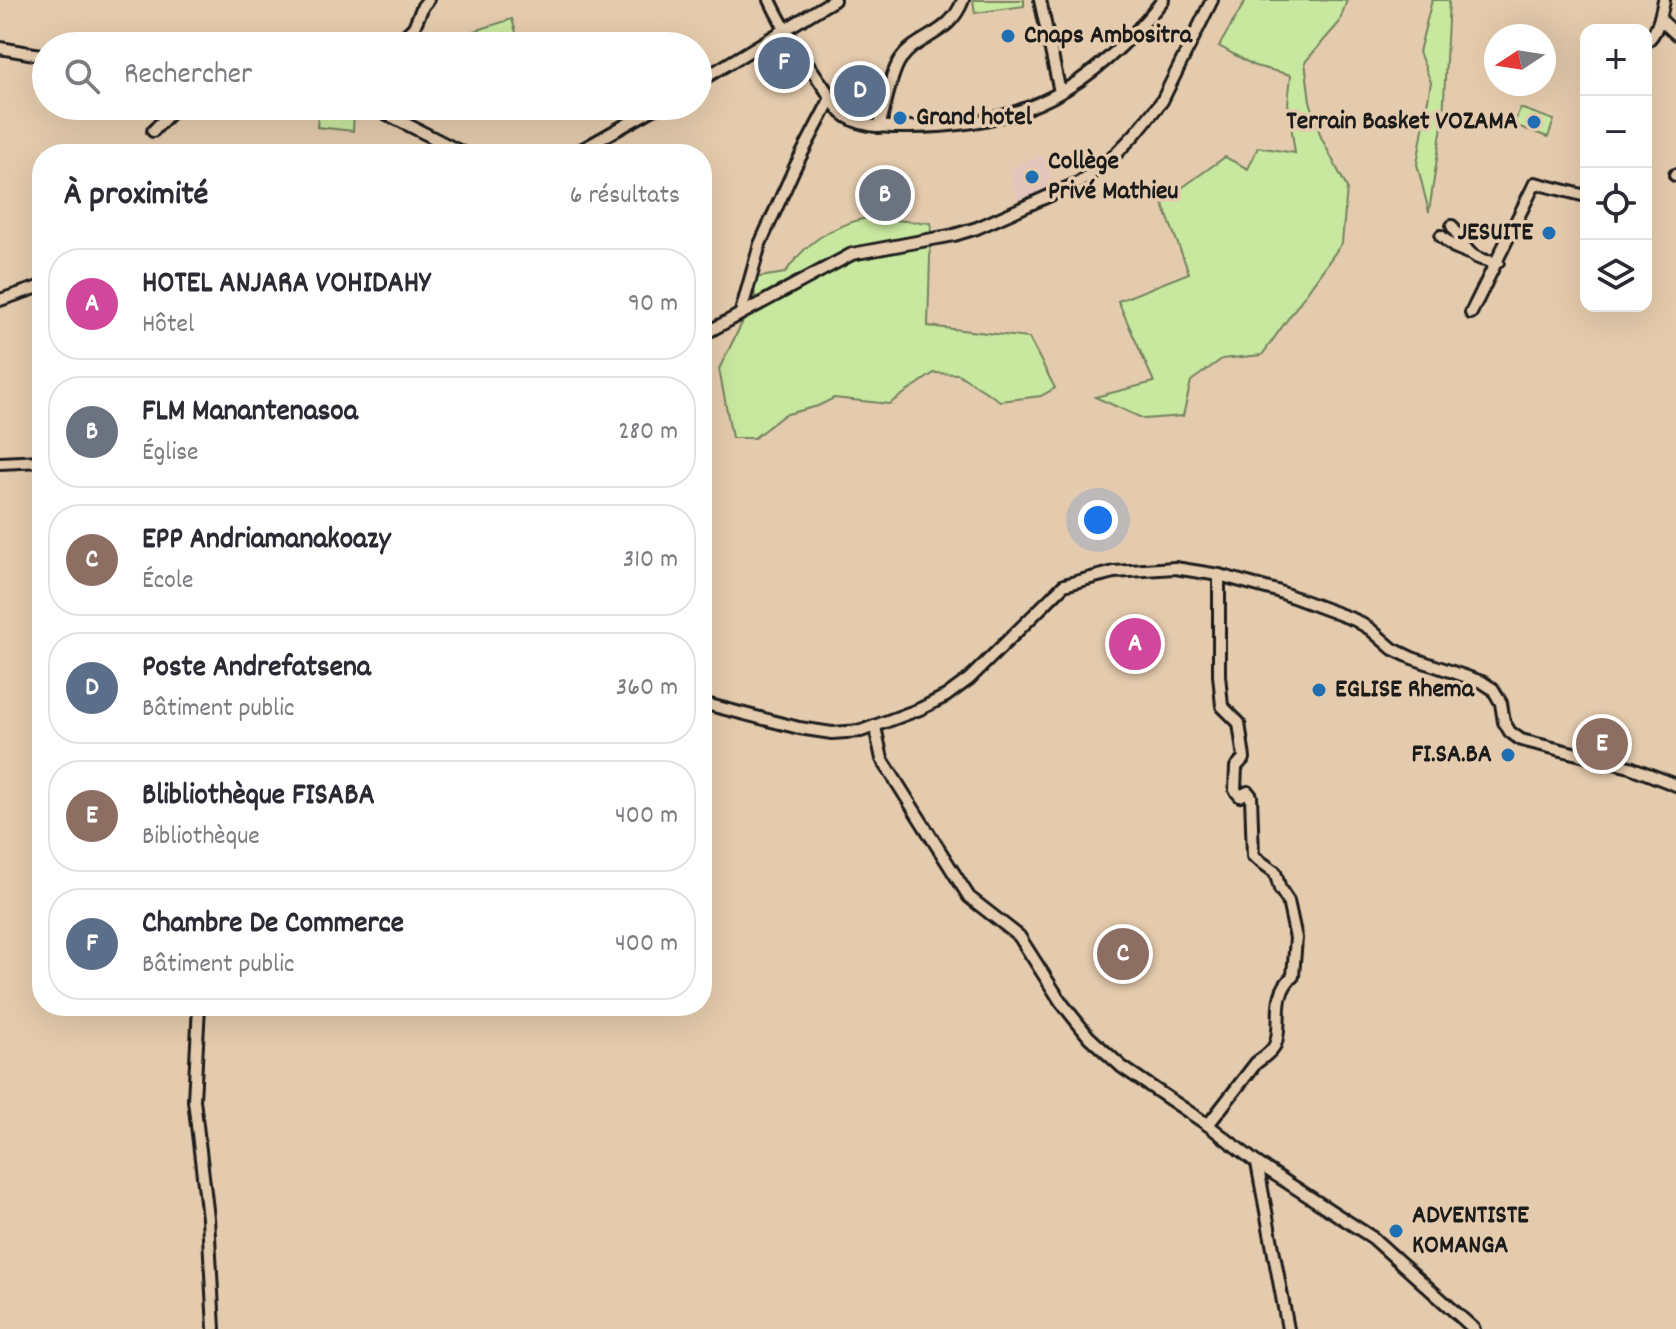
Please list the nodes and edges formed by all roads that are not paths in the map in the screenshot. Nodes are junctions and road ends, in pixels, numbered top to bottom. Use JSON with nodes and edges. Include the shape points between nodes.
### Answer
{"nodes":[{"id":1,"x":428,"y":0,"type":"edge"},
{"id":2,"x":770,"y":0,"type":"edge"},
{"id":3,"x":834,"y":0,"type":"edge"},
{"id":4,"x":963,"y":0,"type":"edge"},
{"id":5,"x":1040,"y":0,"type":"edge"},
{"id":6,"x":1163,"y":0,"type":"edge"},
{"id":7,"x":1212,"y":0,"type":"edge"},
{"id":8,"x":1664,"y":0,"type":"edge"},
{"id":9,"x":1660,"y":19,"type":"junction"},
{"id":10,"x":784,"y":30,"type":"junction"},
{"id":11,"x":409,"y":32,"type":"edge"},
{"id":12,"x":1676,"y":34,"type":"edge"},
{"id":13,"x":1652,"y":37,"type":"edge"},
{"id":14,"x":0,"y":48,"type":"edge"},
{"id":15,"x":32,"y":54,"type":"edge"},
{"id":16,"x":712,"y":74,"type":"edge"},
{"id":17,"x":1060,"y":92,"type":"junction"},
{"id":18,"x":831,"y":98,"type":"junction"},
{"id":19,"x":164,"y":120,"type":"edge"},
{"id":20,"x":398,"y":120,"type":"edge"},
{"id":21,"x":634,"y":120,"type":"edge"},
{"id":22,"x":879,"y":127,"type":"junction"},
{"id":23,"x":153,"y":131,"type":"dead end"},
{"id":24,"x":445,"y":144,"type":"edge"},
{"id":25,"x":592,"y":144,"type":"edge"},
{"id":26,"x":1580,"y":194,"type":"edge"},
{"id":27,"x":1452,"y":226,"type":"dead end"},
{"id":28,"x":1441,"y":236,"type":"dead end"},
{"id":29,"x":1468,"y":253,"type":"junction"},
{"id":30,"x":1498,"y":262,"type":"junction"},
{"id":31,"x":32,"y":289,"type":"edge"},
{"id":32,"x":0,"y":300,"type":"edge"},
{"id":33,"x":741,"y":312,"type":"junction"},
{"id":34,"x":1471,"y":313,"type":"dead end"},
{"id":35,"x":712,"y":329,"type":"edge"},
{"id":36,"x":32,"y":461,"type":"edge"},
{"id":37,"x":0,"y":463,"type":"edge"},
{"id":38,"x":1219,"y":575,"type":"junction"},
{"id":39,"x":712,"y":706,"type":"edge"},
{"id":40,"x":875,"y":727,"type":"junction"},
{"id":41,"x":1676,"y":785,"type":"edge"},
{"id":42,"x":198,"y":1016,"type":"edge"},
{"id":43,"x":1208,"y":1125,"type":"junction"},
{"id":44,"x":1257,"y":1163,"type":"junction"},
{"id":45,"x":214,"y":1329,"type":"edge"},
{"id":46,"x":1288,"y":1329,"type":"edge"},
{"id":47,"x":1474,"y":1329,"type":"edge"}],
"edges":[{"from":1,"to":11,"type":"street"},
{"from":2,"to":10,"type":"street"},
{"from":3,"to":10,"type":"street"},
{"from":4,"to":22,"type":"street","via":[[948,25],[900,61]]},
{"from":5,"to":17,"type":"street"},
{"from":6,"to":17,"type":"street","via":[[1099,69]]},
{"from":7,"to":33,"type":"street","via":[[1162,101],[1112,158],[1080,182],[977,228],[852,254]]},
{"from":8,"to":9,"type":"street"},
{"from":9,"to":12,"type":"street"},
{"from":9,"to":13,"type":"street"},
{"from":10,"to":16,"type":"street"},
{"from":10,"to":18,"type":"street"},
{"from":14,"to":15,"type":"street"},
{"from":17,"to":22,"type":"street","via":[[988,120]]},
{"from":18,"to":22,"type":"street","via":[[843,113]]},
{"from":18,"to":33,"type":"street","via":[[760,244]]},
{"from":19,"to":23,"type":"street"},
{"from":20,"to":24,"type":"street"},
{"from":21,"to":25,"type":"street"},
{"from":26,"to":30,"type":"street","via":[[1535,183]]},
{"from":27,"to":29,"type":"street"},
{"from":28,"to":29,"type":"street"},
{"from":29,"to":30,"type":"street"},
{"from":30,"to":34,"type":"street"},
{"from":31,"to":32,"type":"street"},
{"from":33,"to":35,"type":"street"},
{"from":36,"to":37,"type":"street"},
{"from":38,"to":40,"type":"street","via":[[1175,568],[1114,572],[1064,585],[969,679],[946,696]]},
{"from":38,"to":41,"type":"street","via":[[1355,620],[1402,654],[1482,682],[1493,689],[1504,722],[1521,740],[1630,767]]},
{"from":38,"to":43,"type":"street","via":[[1222,706],[1239,723],[1244,743],[1235,790],[1251,796],[1253,856],[1275,872],[1296,938],[1293,976],[1283,984],[1275,1044]]},
{"from":39,"to":40,"type":"street","via":[[832,733]]},
{"from":40,"to":43,"type":"street","via":[[882,759],[969,897],[1019,936],[1089,1037],[1122,1067]]},
{"from":42,"to":45,"type":"street","via":[[194,1100]]},
{"from":43,"to":44,"type":"street"},
{"from":44,"to":46,"type":"street"},
{"from":44,"to":47,"type":"street","via":[[1373,1238]]}]}
